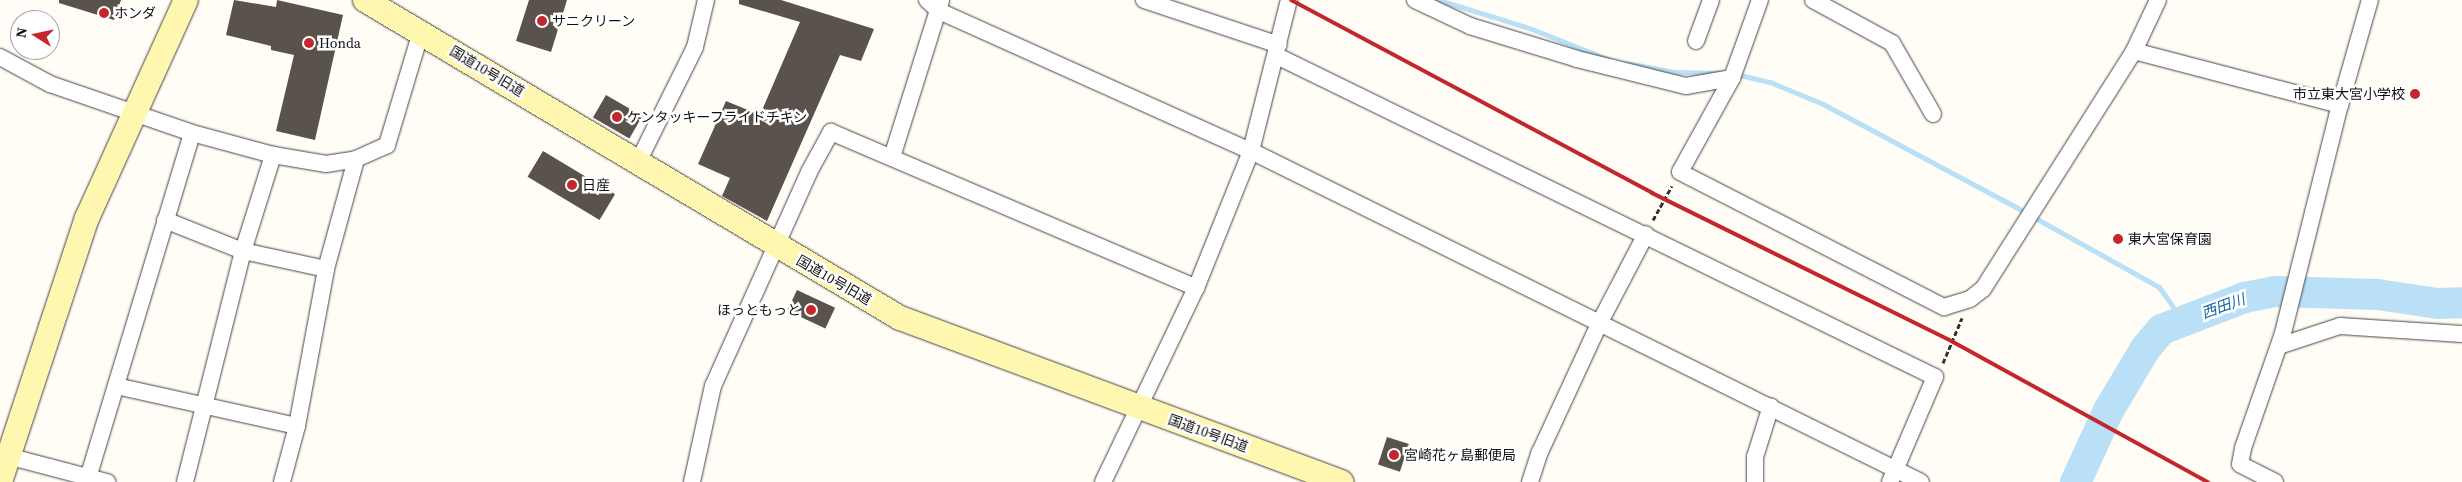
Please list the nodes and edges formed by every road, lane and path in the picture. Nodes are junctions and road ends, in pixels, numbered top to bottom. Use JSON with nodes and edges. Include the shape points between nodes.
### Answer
{"nodes":[{"id":1,"x":186,"y":0,"type":"edge"},
{"id":2,"x":365,"y":0,"type":"edge"},
{"id":3,"x":706,"y":0,"type":"edge"},
{"id":4,"x":927,"y":0,"type":"edge"},
{"id":5,"x":1144,"y":0,"type":"edge"},
{"id":6,"x":1289,"y":0,"type":"edge"},
{"id":7,"x":1415,"y":0,"type":"edge"},
{"id":8,"x":1711,"y":0,"type":"edge"},
{"id":9,"x":1760,"y":0,"type":"edge"},
{"id":10,"x":1813,"y":0,"type":"edge"},
{"id":11,"x":2158,"y":0,"type":"edge"},
{"id":12,"x":2370,"y":0,"type":"edge"},
{"id":13,"x":940,"y":6,"type":"edge"},
{"id":14,"x":421,"y":32,"type":"junction"},
{"id":15,"x":1696,"y":41,"type":"dead end"},
{"id":16,"x":1278,"y":50,"type":"junction"},
{"id":17,"x":2134,"y":51,"type":"junction"},
{"id":18,"x":0,"y":57,"type":"edge"},
{"id":19,"x":1732,"y":78,"type":"junction"},
{"id":20,"x":2340,"y":104,"type":"junction"},
{"id":21,"x":134,"y":112,"type":"junction"},
{"id":22,"x":1933,"y":114,"type":"dead end"},
{"id":23,"x":192,"y":133,"type":"junction"},
{"id":24,"x":1251,"y":151,"type":"junction"},
{"id":25,"x":273,"y":154,"type":"junction"},
{"id":26,"x":892,"y":156,"type":"junction"},
{"id":27,"x":356,"y":159,"type":"junction"},
{"id":28,"x":638,"y":162,"type":"junction"},
{"id":29,"x":1680,"y":172,"type":"junction"},
{"id":30,"x":165,"y":220,"type":"junction"},
{"id":31,"x":1646,"y":234,"type":"junction"},
{"id":32,"x":775,"y":246,"type":"junction"},
{"id":33,"x":243,"y":251,"type":"junction"},
{"id":34,"x":326,"y":269,"type":"junction"},
{"id":35,"x":1196,"y":288,"type":"junction"},
{"id":36,"x":1600,"y":322,"type":"junction"},
{"id":37,"x":2462,"y":334,"type":"edge"},
{"id":38,"x":2281,"y":339,"type":"junction"},
{"id":39,"x":1953,"y":342,"type":"dead end"},
{"id":40,"x":1935,"y":377,"type":"junction"},
{"id":41,"x":116,"y":386,"type":"junction"},
{"id":42,"x":205,"y":406,"type":"junction"},
{"id":43,"x":1770,"y":406,"type":"junction"},
{"id":44,"x":1140,"y":407,"type":"junction"},
{"id":45,"x":297,"y":426,"type":"junction"},
{"id":46,"x":5,"y":455,"type":"edge"},
{"id":47,"x":1893,"y":475,"type":"edge"},
{"id":48,"x":88,"y":478,"type":"junction"},
{"id":49,"x":0,"y":482,"type":"edge"},
{"id":50,"x":107,"y":482,"type":"edge"},
{"id":51,"x":185,"y":482,"type":"edge"},
{"id":52,"x":282,"y":482,"type":"edge"},
{"id":53,"x":692,"y":482,"type":"edge"},
{"id":54,"x":1103,"y":482,"type":"edge"},
{"id":55,"x":1341,"y":482,"type":"edge"},
{"id":56,"x":1530,"y":482,"type":"edge"},
{"id":57,"x":1755,"y":482,"type":"edge"},
{"id":58,"x":1921,"y":482,"type":"edge"},
{"id":59,"x":2275,"y":482,"type":"edge"}],
"edges":[{"from":1,"to":21,"type":"street"},
{"from":2,"to":14,"type":"street","name":"国道10号旧道"},
{"from":3,"to":28,"type":"street","via":[[694,47]]},
{"from":4,"to":13,"type":"street"},
{"from":5,"to":16,"type":"street"},
{"from":6,"to":16,"type":"street"},
{"from":7,"to":19,"type":"street","via":[[1470,26],[1596,64],[1686,86]]},
{"from":8,"to":15,"type":"street"},
{"from":9,"to":19,"type":"street"},
{"from":10,"to":22,"type":"street","via":[[1892,43]]},
{"from":11,"to":17,"type":"street"},
{"from":12,"to":20,"type":"street"},
{"from":13,"to":24,"type":"street"},
{"from":13,"to":26,"type":"street"},
{"from":14,"to":27,"type":"street","via":[[387,145]]},
{"from":14,"to":28,"type":"street","name":"国道10号旧道"},
{"from":16,"to":24,"type":"street"},
{"from":16,"to":31,"type":"street"},
{"from":17,"to":20,"type":"street"},
{"from":17,"to":29,"type":"street","via":[[1983,289],[1970,298],[1944,307]]},
{"from":18,"to":21,"type":"street","via":[[50,84]]},
{"from":19,"to":29,"type":"street"},
{"from":20,"to":38,"type":"street"},
{"from":21,"to":23,"type":"street"},
{"from":21,"to":46,"type":"street","via":[[87,218]]},
{"from":23,"to":25,"type":"street"},
{"from":23,"to":30,"type":"street"},
{"from":24,"to":35,"type":"street"},
{"from":24,"to":36,"type":"street"},
{"from":25,"to":27,"type":"street","via":[[326,164]]},
{"from":25,"to":33,"type":"street"},
{"from":26,"to":32,"type":"street","via":[[831,132]]},
{"from":26,"to":35,"type":"street"},
{"from":27,"to":34,"type":"street"},
{"from":28,"to":32,"type":"street","name":"国道10号旧道"},
{"from":29,"to":31,"type":"path"},
{"from":30,"to":33,"type":"street"},
{"from":30,"to":41,"type":"street"},
{"from":31,"to":36,"type":"street"},
{"from":31,"to":40,"type":"street"},
{"from":32,"to":44,"type":"street","name":"国道10号旧道","via":[[900,318]]},
{"from":32,"to":53,"type":"street","via":[[713,386]]},
{"from":33,"to":34,"type":"street"},
{"from":33,"to":42,"type":"street"},
{"from":34,"to":45,"type":"street"},
{"from":35,"to":44,"type":"street"},
{"from":36,"to":43,"type":"street"},
{"from":36,"to":56,"type":"street","via":[[1540,452]]},
{"from":37,"to":38,"type":"street","via":[[2340,326]]},
{"from":38,"to":59,"type":"street","via":[[2240,464]]},
{"from":39,"to":40,"type":"path"},
{"from":40,"to":47,"type":"street"},
{"from":41,"to":42,"type":"street"},
{"from":41,"to":48,"type":"street"},
{"from":42,"to":45,"type":"street"},
{"from":42,"to":51,"type":"street"},
{"from":43,"to":47,"type":"street"},
{"from":43,"to":57,"type":"street","via":[[1755,457]]},
{"from":44,"to":54,"type":"street"},
{"from":44,"to":55,"type":"street","name":"国道10号旧道"},
{"from":45,"to":52,"type":"street"},
{"from":46,"to":48,"type":"street"},
{"from":46,"to":49,"type":"street"},
{"from":47,"to":58,"type":"street"},
{"from":48,"to":50,"type":"street"}]}
